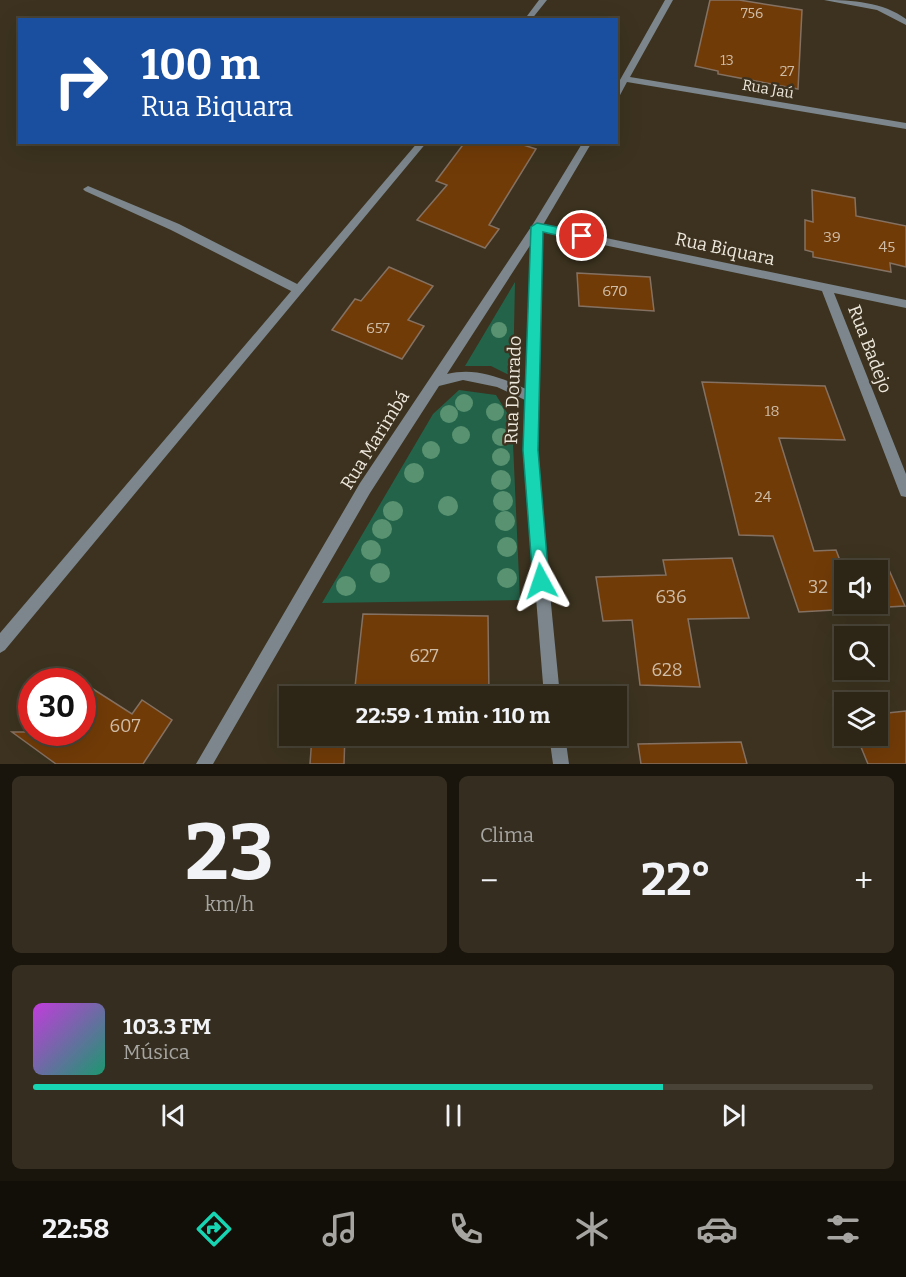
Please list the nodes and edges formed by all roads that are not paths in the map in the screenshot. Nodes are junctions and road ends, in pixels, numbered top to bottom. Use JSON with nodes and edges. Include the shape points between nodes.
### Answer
{"nodes":[{"id":1,"x":543,"y":0,"type":"edge"},
{"id":2,"x":669,"y":0,"type":"edge"},
{"id":3,"x":828,"y":0,"type":"edge"},
{"id":4,"x":529,"y":18,"type":"edge"},
{"id":5,"x":906,"y":23,"type":"edge"},
{"id":6,"x":626,"y":79,"type":"junction"},
{"id":7,"x":618,"y":92,"type":"edge"},
{"id":8,"x":906,"y":126,"type":"edge"},
{"id":9,"x":421,"y":144,"type":"edge"},
{"id":10,"x":587,"y":144,"type":"edge"},
{"id":11,"x":88,"y":189,"type":"dead end"},
{"id":12,"x":537,"y":227,"type":"junction"},
{"id":13,"x":826,"y":287,"type":"junction"},
{"id":14,"x":299,"y":290,"type":"junction"},
{"id":15,"x":906,"y":304,"type":"edge"},
{"id":16,"x":434,"y":382,"type":"junction"},
{"id":17,"x":532,"y":397,"type":"junction"},
{"id":18,"x":906,"y":491,"type":"edge"},
{"id":19,"x":0,"y":645,"type":"edge"},
{"id":20,"x":551,"y":686,"type":"edge"},
{"id":21,"x":559,"y":746,"type":"edge"},
{"id":22,"x":204,"y":764,"type":"edge"},
{"id":23,"x":561,"y":764,"type":"edge"}],
"edges":[{"from":1,"to":4,"type":"street"},
{"from":2,"to":6,"type":"street"},
{"from":3,"to":5,"type":"street","via":[[877,8]]},
{"from":6,"to":7,"type":"street"},
{"from":6,"to":8,"type":"street","name":"Rua Jaú"},
{"from":9,"to":14,"type":"street"},
{"from":10,"to":12,"type":"street","name":"Rua Marimbá"},
{"from":11,"to":14,"type":"street","via":[[175,226]]},
{"from":12,"to":13,"type":"street","name":"Rua Biquara"},
{"from":12,"to":16,"type":"street","name":"Rua Marimbá"},
{"from":12,"to":17,"type":"street","name":"Rua Dourado"},
{"from":13,"to":15,"type":"street","name":"Rua Biquara"},
{"from":13,"to":18,"type":"street","name":"Rua Badejo"},
{"from":14,"to":19,"type":"street"},
{"from":16,"to":17,"type":"street","via":[[464,375],[500,382]]},
{"from":16,"to":22,"type":"street","name":"Rua Marimbá","via":[[365,488]]},
{"from":17,"to":20,"type":"street","name":"Rua Dourado","via":[[530,450]]},
{"from":21,"to":23,"type":"street"}]}
